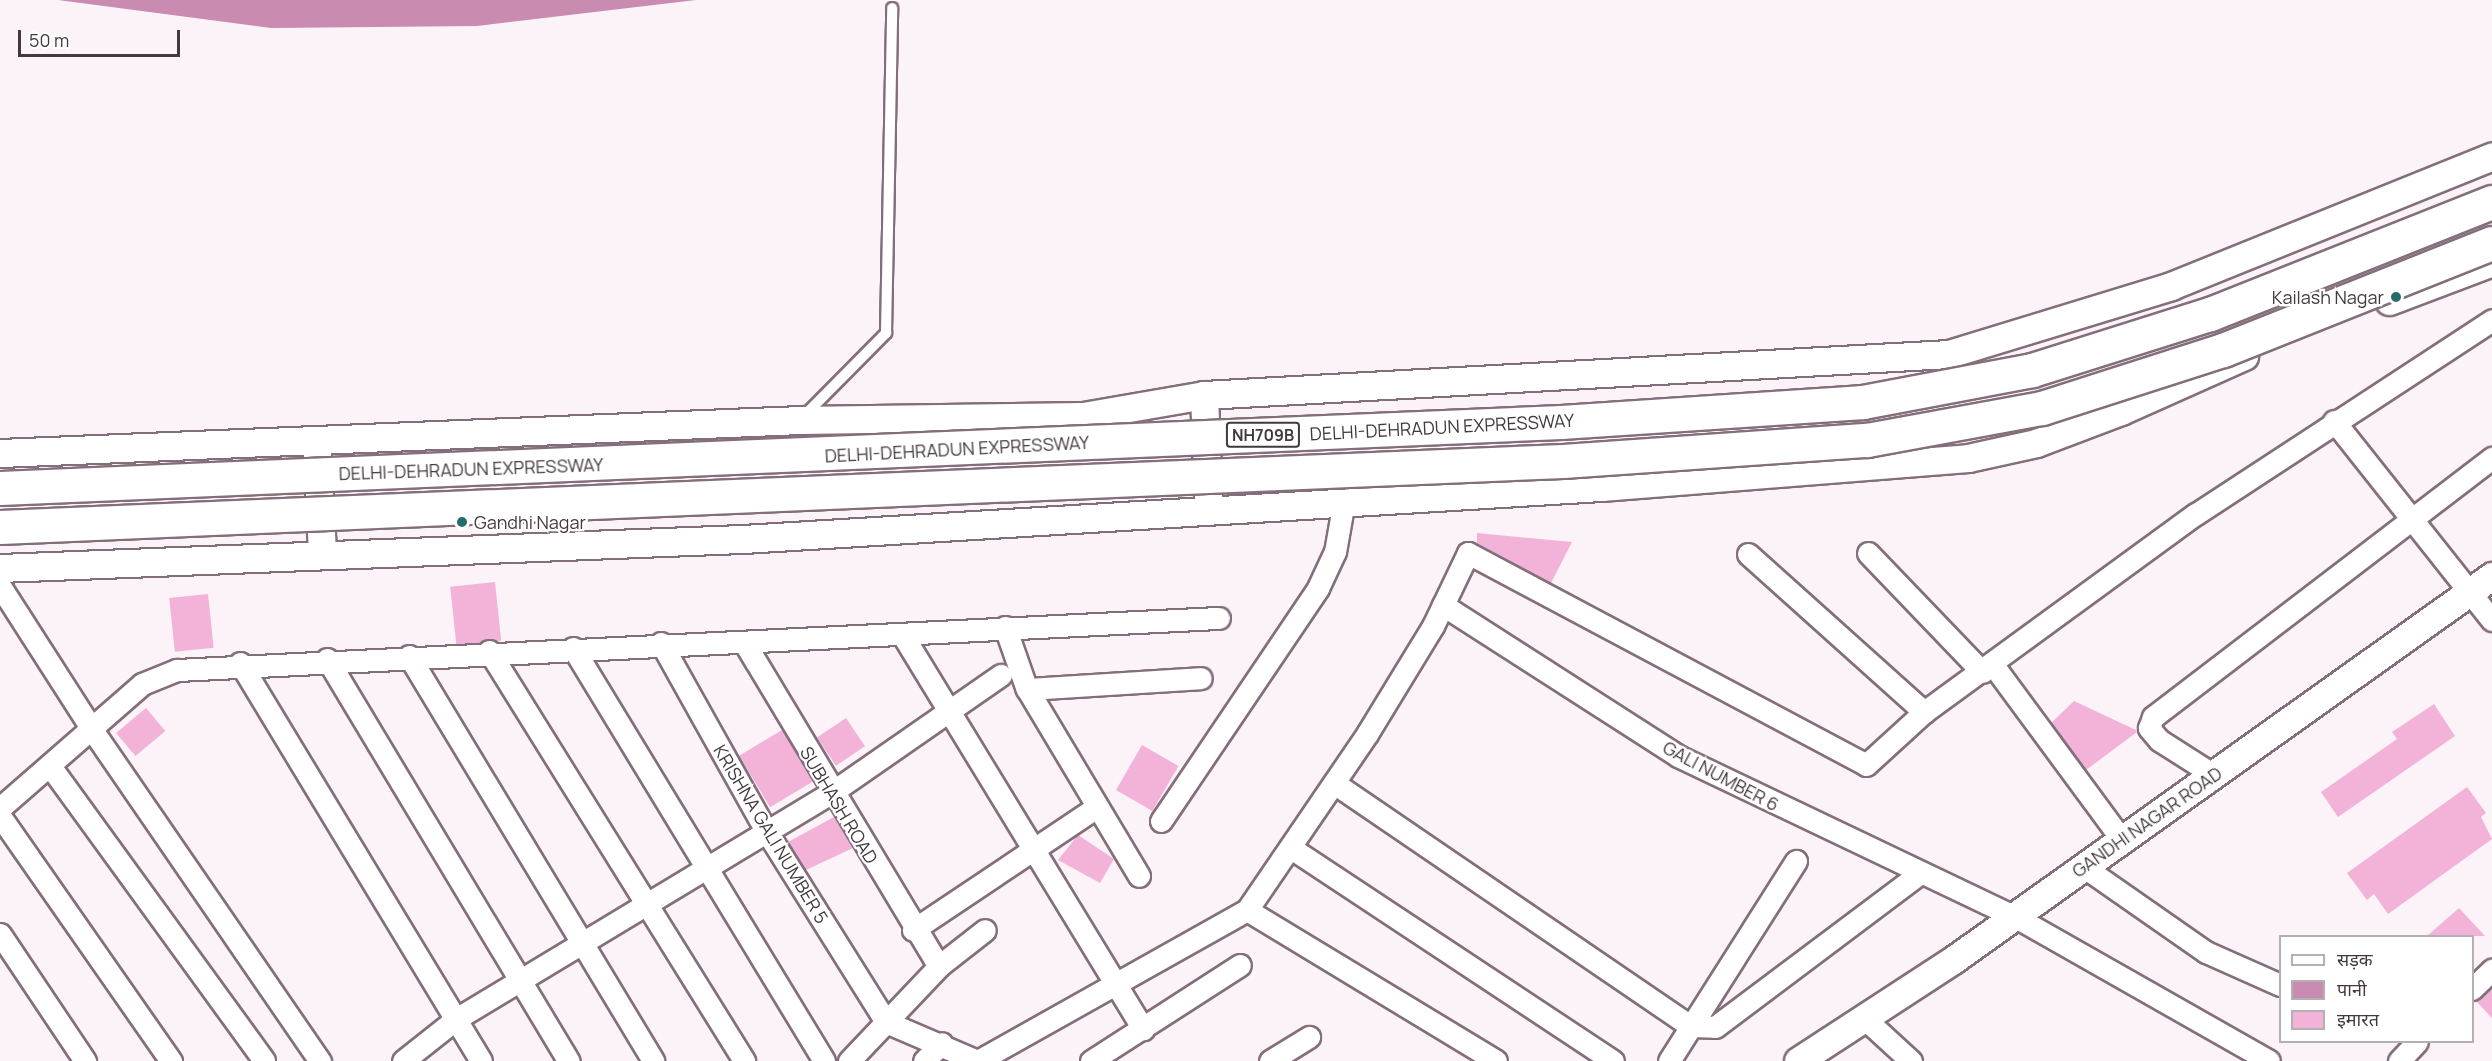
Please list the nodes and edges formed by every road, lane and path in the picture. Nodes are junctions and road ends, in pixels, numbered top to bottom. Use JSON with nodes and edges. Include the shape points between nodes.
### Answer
{"nodes":[{"id":1,"x":892,"y":8,"type":"dead end"},
{"id":2,"x":2492,"y":156,"type":"edge"},
{"id":3,"x":2492,"y":202,"type":"edge"},
{"id":4,"x":2492,"y":243,"type":"edge"},
{"id":5,"x":2492,"y":262,"type":"edge"},
{"id":6,"x":2492,"y":320,"type":"edge"},
{"id":7,"x":1204,"y":395,"type":"junction"},
{"id":8,"x":800,"y":420,"type":"junction"},
{"id":9,"x":2334,"y":422,"type":"junction"},
{"id":10,"x":316,"y":438,"type":"junction"},
{"id":11,"x":0,"y":453,"type":"edge"},
{"id":12,"x":2492,"y":458,"type":"edge"},
{"id":13,"x":0,"y":488,"type":"edge"},
{"id":14,"x":1344,"y":501,"type":"junction"},
{"id":15,"x":1208,"y":510,"type":"junction"},
{"id":16,"x":2409,"y":521,"type":"junction"},
{"id":17,"x":0,"y":527,"type":"edge"},
{"id":18,"x":1868,"y":553,"type":"dead end"},
{"id":19,"x":322,"y":554,"type":"junction"},
{"id":20,"x":1748,"y":554,"type":"dead end"},
{"id":21,"x":0,"y":568,"type":"edge"},
{"id":22,"x":2492,"y":576,"type":"edge"},
{"id":23,"x":0,"y":586,"type":"edge"},
{"id":24,"x":2468,"y":593,"type":"junction"},
{"id":25,"x":1443,"y":605,"type":"junction"},
{"id":26,"x":1219,"y":618,"type":"dead end"},
{"id":27,"x":2492,"y":620,"type":"edge"},
{"id":28,"x":1005,"y":627,"type":"junction"},
{"id":29,"x":902,"y":634,"type":"junction"},
{"id":30,"x":744,"y":642,"type":"junction"},
{"id":31,"x":661,"y":643,"type":"junction"},
{"id":32,"x":573,"y":648,"type":"junction"},
{"id":33,"x":489,"y":651,"type":"junction"},
{"id":34,"x":409,"y":656,"type":"junction"},
{"id":35,"x":327,"y":659,"type":"junction"},
{"id":36,"x":240,"y":663,"type":"junction"},
{"id":37,"x":1988,"y":668,"type":"junction"},
{"id":38,"x":1001,"y":675,"type":"dead end"},
{"id":39,"x":1201,"y":678,"type":"dead end"},
{"id":40,"x":1027,"y":689,"type":"junction"},
{"id":41,"x":952,"y":708,"type":"junction"},
{"id":42,"x":1924,"y":712,"type":"junction"},
{"id":43,"x":93,"y":731,"type":"junction"},
{"id":44,"x":50,"y":766,"type":"junction"},
{"id":45,"x":2214,"y":775,"type":"junction"},
{"id":46,"x":1334,"y":783,"type":"junction"},
{"id":47,"x":831,"y":793,"type":"junction"},
{"id":48,"x":1097,"y":807,"type":"junction"},
{"id":49,"x":0,"y":808,"type":"edge"},
{"id":50,"x":0,"y":816,"type":"edge"},
{"id":51,"x":1161,"y":821,"type":"dead end"},
{"id":52,"x":765,"y":829,"type":"junction"},
{"id":53,"x":2122,"y":840,"type":"junction"},
{"id":54,"x":1037,"y":848,"type":"junction"},
{"id":55,"x":1291,"y":848,"type":"junction"},
{"id":56,"x":1796,"y":861,"type":"dead end"},
{"id":57,"x":2084,"y":867,"type":"junction"},
{"id":58,"x":705,"y":868,"type":"junction"},
{"id":59,"x":1920,"y":873,"type":"junction"},
{"id":60,"x":1139,"y":876,"type":"dead end"},
{"id":61,"x":646,"y":906,"type":"junction"},
{"id":62,"x":1247,"y":910,"type":"junction"},
{"id":63,"x":2014,"y":916,"type":"junction"},
{"id":64,"x":913,"y":930,"type":"junction"},
{"id":65,"x":985,"y":930,"type":"dead end"},
{"id":66,"x":0,"y":934,"type":"edge"},
{"id":67,"x":581,"y":943,"type":"junction"},
{"id":68,"x":939,"y":966,"type":"junction"},
{"id":69,"x":1240,"y":966,"type":"dead end"},
{"id":70,"x":2492,"y":970,"type":"edge"},
{"id":71,"x":519,"y":981,"type":"junction"},
{"id":72,"x":1114,"y":982,"type":"junction"},
{"id":73,"x":2279,"y":985,"type":"edge"},
{"id":74,"x":2474,"y":987,"type":"edge"},
{"id":75,"x":1864,"y":1018,"type":"junction"},
{"id":76,"x":456,"y":1019,"type":"junction"},
{"id":77,"x":886,"y":1022,"type":"junction"},
{"id":78,"x":1690,"y":1026,"type":"junction"},
{"id":79,"x":1143,"y":1029,"type":"junction"},
{"id":80,"x":1310,"y":1037,"type":"dead end"},
{"id":81,"x":942,"y":1043,"type":"junction"},
{"id":82,"x":2415,"y":1043,"type":"edge"},
{"id":83,"x":85,"y":1061,"type":"edge"},
{"id":84,"x":171,"y":1061,"type":"edge"},
{"id":85,"x":264,"y":1061,"type":"edge"},
{"id":86,"x":320,"y":1061,"type":"edge"},
{"id":87,"x":403,"y":1061,"type":"edge"},
{"id":88,"x":481,"y":1061,"type":"edge"},
{"id":89,"x":569,"y":1061,"type":"edge"},
{"id":90,"x":653,"y":1061,"type":"edge"},
{"id":91,"x":744,"y":1061,"type":"edge"},
{"id":92,"x":824,"y":1061,"type":"edge"},
{"id":93,"x":849,"y":1061,"type":"edge"},
{"id":94,"x":924,"y":1061,"type":"edge"},
{"id":95,"x":978,"y":1061,"type":"edge"},
{"id":96,"x":1091,"y":1061,"type":"edge"},
{"id":97,"x":1270,"y":1061,"type":"edge"},
{"id":98,"x":1496,"y":1061,"type":"edge"},
{"id":99,"x":1613,"y":1061,"type":"edge"},
{"id":100,"x":1669,"y":1061,"type":"edge"},
{"id":101,"x":1798,"y":1061,"type":"edge"},
{"id":102,"x":1911,"y":1061,"type":"edge"},
{"id":103,"x":2269,"y":1061,"type":"edge"},
{"id":104,"x":2399,"y":1061,"type":"edge"}],
"edges":[{"from":1,"to":8,"type":"lane","via":[[886,333]]},
{"from":2,"to":7,"type":"street","via":[[2171,285],[1949,354]]},
{"from":3,"to":13,"type":"highway","name":"DELHI-DEHRADUN EXPRESSWAY","number":"NH709B","bridge":true,"via":[[2210,314],[2032,370],[1863,402],[1561,422]]},
{"from":4,"to":17,"type":"highway","name":"DELHI-DEHRADUN EXPRESSWAY","number":"NH709B","bridge":true,"via":[[2223,350],[2076,397],[1928,432],[1867,440],[1563,461]]},
{"from":5,"to":14,"type":"street","via":[[2242,356],[2121,411],[2036,443],[1968,458],[1601,487]]},
{"from":6,"to":9,"type":"street"},
{"from":7,"to":8,"type":"street","via":[[1083,416]]},
{"from":7,"to":15,"type":"street"},
{"from":8,"to":10,"type":"street"},
{"from":9,"to":16,"type":"street"},
{"from":9,"to":37,"type":"street"},
{"from":10,"to":11,"type":"street"},
{"from":10,"to":19,"type":"street"},
{"from":12,"to":16,"type":"street"},
{"from":14,"to":15,"type":"street"},
{"from":14,"to":51,"type":"street","via":[[1335,552],[1318,588]]},
{"from":15,"to":19,"type":"street","via":[[743,539]]},
{"from":16,"to":24,"type":"street"},
{"from":16,"to":45,"type":"street","via":[[2149,722],[2159,740]]},
{"from":18,"to":37,"type":"street"},
{"from":19,"to":21,"type":"street"},
{"from":20,"to":42,"type":"street"},
{"from":22,"to":24,"type":"street","name":"GANDHI NAGAR ROAD"},
{"from":23,"to":43,"type":"street"},
{"from":24,"to":27,"type":"street"},
{"from":24,"to":45,"type":"street","name":"GANDHI NAGAR ROAD"},
{"from":25,"to":42,"type":"street","via":[[1465,556],[1472,552],[1866,765]]},
{"from":25,"to":46,"type":"street"},
{"from":25,"to":59,"type":"street","name":"GALI NUMBER 6","via":[[1678,756]]},
{"from":26,"to":28,"type":"street"},
{"from":28,"to":29,"type":"street"},
{"from":28,"to":40,"type":"street"},
{"from":29,"to":30,"type":"street"},
{"from":29,"to":41,"type":"street"},
{"from":30,"to":31,"type":"street"},
{"from":30,"to":47,"type":"street","name":"SUBHASH ROAD"},
{"from":31,"to":32,"type":"street"},
{"from":31,"to":52,"type":"street","name":"KRISHNA GALI NUMBER 5"},
{"from":32,"to":33,"type":"street"},
{"from":32,"to":58,"type":"street"},
{"from":33,"to":34,"type":"street"},
{"from":33,"to":61,"type":"street"},
{"from":34,"to":35,"type":"street"},
{"from":34,"to":67,"type":"street"},
{"from":35,"to":36,"type":"street"},
{"from":35,"to":71,"type":"street"},
{"from":36,"to":43,"type":"street","via":[[158,676],[142,684]]},
{"from":36,"to":76,"type":"street"},
{"from":37,"to":42,"type":"street"},
{"from":37,"to":53,"type":"street"},
{"from":38,"to":41,"type":"street"},
{"from":39,"to":40,"type":"street"},
{"from":40,"to":48,"type":"street"},
{"from":41,"to":47,"type":"street"},
{"from":41,"to":54,"type":"street"},
{"from":43,"to":44,"type":"street"},
{"from":43,"to":86,"type":"street"},
{"from":44,"to":49,"type":"street"},
{"from":44,"to":85,"type":"street"},
{"from":45,"to":53,"type":"street","name":"GANDHI NAGAR ROAD"},
{"from":46,"to":55,"type":"street"},
{"from":46,"to":78,"type":"street"},
{"from":47,"to":52,"type":"street"},
{"from":47,"to":64,"type":"street","name":"SUBHASH ROAD"},
{"from":48,"to":54,"type":"street"},
{"from":48,"to":60,"type":"street"},
{"from":50,"to":84,"type":"street"},
{"from":52,"to":58,"type":"street"},
{"from":52,"to":77,"type":"street","name":"KRISHNA GALI NUMBER 5"},
{"from":53,"to":57,"type":"street","name":"GANDHI NAGAR ROAD"},
{"from":54,"to":64,"type":"street"},
{"from":54,"to":72,"type":"street"},
{"from":55,"to":62,"type":"street"},
{"from":55,"to":99,"type":"street"},
{"from":56,"to":78,"type":"street"},
{"from":57,"to":63,"type":"street","name":"GANDHI NAGAR ROAD"},
{"from":57,"to":73,"type":"street","via":[[2206,952]]},
{"from":58,"to":61,"type":"street"},
{"from":58,"to":92,"type":"street"},
{"from":59,"to":63,"type":"street","name":"GALI NUMBER 6"},
{"from":59,"to":78,"type":"street","via":[[1715,1027]]},
{"from":61,"to":67,"type":"street"},
{"from":61,"to":91,"type":"street"},
{"from":62,"to":72,"type":"street"},
{"from":62,"to":98,"type":"street"},
{"from":63,"to":75,"type":"street","name":"GANDHI NAGAR ROAD"},
{"from":63,"to":103,"type":"street","name":"GALI NUMBER 6"},
{"from":64,"to":68,"type":"street","name":"SUBHASH ROAD"},
{"from":65,"to":68,"type":"street"},
{"from":66,"to":83,"type":"street"},
{"from":67,"to":71,"type":"street"},
{"from":67,"to":90,"type":"street"},
{"from":68,"to":77,"type":"street"},
{"from":69,"to":79,"type":"street"},
{"from":70,"to":74,"type":"street"},
{"from":71,"to":76,"type":"street"},
{"from":71,"to":89,"type":"street"},
{"from":72,"to":79,"type":"street"},
{"from":72,"to":95,"type":"street"},
{"from":75,"to":101,"type":"street","name":"GANDHI NAGAR ROAD"},
{"from":75,"to":102,"type":"street"},
{"from":76,"to":87,"type":"street"},
{"from":76,"to":88,"type":"street"},
{"from":77,"to":81,"type":"street"},
{"from":77,"to":93,"type":"street"},
{"from":78,"to":100,"type":"street"},
{"from":79,"to":96,"type":"street"},
{"from":80,"to":97,"type":"street"},
{"from":81,"to":94,"type":"street"},
{"from":81,"to":95,"type":"street"},
{"from":82,"to":104,"type":"street"}]}
